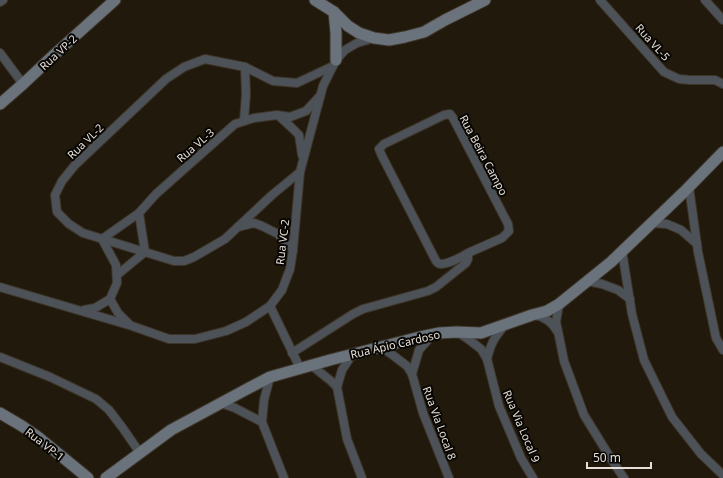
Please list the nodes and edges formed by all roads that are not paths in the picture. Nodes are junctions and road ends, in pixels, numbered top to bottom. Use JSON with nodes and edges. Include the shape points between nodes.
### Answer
{"nodes":[{"id":1,"x":3,"y":0,"type":"edge"},
{"id":2,"x":116,"y":0,"type":"edge"},
{"id":3,"x":315,"y":0,"type":"edge"},
{"id":4,"x":485,"y":0,"type":"edge"},
{"id":5,"x":600,"y":0,"type":"edge"},
{"id":6,"x":705,"y":0,"type":"edge"},
{"id":7,"x":0,"y":2,"type":"edge"},
{"id":8,"x":334,"y":12,"type":"junction"},
{"id":9,"x":723,"y":20,"type":"edge"},
{"id":10,"x":374,"y":38,"type":"junction"},
{"id":11,"x":0,"y":53,"type":"edge"},
{"id":12,"x":334,"y":63,"type":"junction"},
{"id":13,"x":245,"y":67,"type":"junction"},
{"id":14,"x":23,"y":84,"type":"junction"},
{"id":15,"x":723,"y":84,"type":"edge"},
{"id":16,"x":321,"y":95,"type":"junction"},
{"id":17,"x":0,"y":104,"type":"edge"},
{"id":18,"x":277,"y":115,"type":"junction"},
{"id":19,"x":244,"y":121,"type":"junction"},
{"id":20,"x":723,"y":152,"type":"edge"},
{"id":21,"x":302,"y":160,"type":"junction"},
{"id":22,"x":717,"y":164,"type":"edge"},
{"id":23,"x":300,"y":172,"type":"junction"},
{"id":24,"x":689,"y":187,"type":"junction"},
{"id":25,"x":139,"y":213,"type":"junction"},
{"id":26,"x":652,"y":223,"type":"junction"},
{"id":27,"x":237,"y":227,"type":"junction"},
{"id":28,"x":102,"y":239,"type":"junction"},
{"id":29,"x":697,"y":244,"type":"junction"},
{"id":30,"x":294,"y":250,"type":"junction"},
{"id":31,"x":145,"y":252,"type":"junction"},
{"id":32,"x":622,"y":252,"type":"junction"},
{"id":33,"x":468,"y":254,"type":"junction"},
{"id":34,"x":116,"y":275,"type":"junction"},
{"id":35,"x":587,"y":281,"type":"junction"},
{"id":36,"x":0,"y":287,"type":"edge"},
{"id":37,"x":110,"y":299,"type":"junction"},
{"id":38,"x":630,"y":300,"type":"junction"},
{"id":39,"x":559,"y":304,"type":"junction"},
{"id":40,"x":270,"y":306,"type":"junction"},
{"id":41,"x":82,"y":311,"type":"junction"},
{"id":42,"x":532,"y":315,"type":"junction"},
{"id":43,"x":506,"y":325,"type":"junction"},
{"id":44,"x":132,"y":326,"type":"junction"},
{"id":45,"x":558,"y":331,"type":"junction"},
{"id":46,"x":457,"y":332,"type":"junction"},
{"id":47,"x":434,"y":334,"type":"junction"},
{"id":48,"x":379,"y":347,"type":"junction"},
{"id":49,"x":723,"y":350,"type":"edge"},
{"id":50,"x":292,"y":353,"type":"junction"},
{"id":51,"x":352,"y":355,"type":"junction"},
{"id":52,"x":0,"y":357,"type":"edge"},
{"id":53,"x":487,"y":359,"type":"junction"},
{"id":54,"x":305,"y":367,"type":"junction"},
{"id":55,"x":412,"y":374,"type":"junction"},
{"id":56,"x":270,"y":377,"type":"junction"},
{"id":57,"x":337,"y":387,"type":"junction"},
{"id":58,"x":221,"y":404,"type":"junction"},
{"id":59,"x":0,"y":413,"type":"edge"},
{"id":60,"x":262,"y":422,"type":"junction"},
{"id":61,"x":140,"y":454,"type":"junction"},
{"id":62,"x":720,"y":475,"type":"edge"},
{"id":63,"x":88,"y":478,"type":"edge"},
{"id":64,"x":106,"y":478,"type":"edge"},
{"id":65,"x":284,"y":478,"type":"edge"},
{"id":66,"x":362,"y":478,"type":"edge"},
{"id":67,"x":449,"y":478,"type":"edge"},
{"id":68,"x":533,"y":478,"type":"edge"},
{"id":69,"x":624,"y":478,"type":"edge"}],
"edges":[{"from":1,"to":7,"type":"street"},
{"from":2,"to":14,"type":"street","name":"Rua VP-2"},
{"from":3,"to":8,"type":"street"},
{"from":4,"to":10,"type":"street","via":[[424,32],[389,40]]},
{"from":5,"to":15,"type":"street","name":"Rua VL-5","via":[[664,72],[679,79],[714,80]]},
{"from":6,"to":9,"type":"street"},
{"from":8,"to":10,"type":"street","via":[[348,26]]},
{"from":8,"to":12,"type":"street"},
{"from":10,"to":12,"type":"street","name":"Rua VC-2","via":[[345,50]]},
{"from":11,"to":14,"type":"street"},
{"from":12,"to":13,"type":"street","name":"Rua VL-2","via":[[297,83],[273,80]]},
{"from":12,"to":16,"type":"street","name":"Rua VC-2"},
{"from":13,"to":19,"type":"street"},
{"from":13,"to":28,"type":"street","name":"Rua VL-2","via":[[205,59],[184,67],[166,79],[75,164],[55,195],[56,212],[83,233]]},
{"from":14,"to":17,"type":"street","name":"Rua VP-2"},
{"from":16,"to":18,"type":"street","name":"Rua VL-3","via":[[306,111],[290,117]]},
{"from":16,"to":21,"type":"street","name":"Rua VC-2"},
{"from":18,"to":19,"type":"street","name":"Rua VL-3"},
{"from":18,"to":21,"type":"street","via":[[300,135]]},
{"from":19,"to":25,"type":"street","name":"Rua VL-3","via":[[235,124],[156,194]]},
{"from":20,"to":22,"type":"street","name":"Rua Ápio Cardoso"},
{"from":21,"to":23,"type":"street","name":"Rua VC-2"},
{"from":22,"to":24,"type":"street","name":"Rua Ápio Cardoso"},
{"from":23,"to":27,"type":"street","name":"Rua VL-2"},
{"from":23,"to":30,"type":"street","name":"Rua VC-2"},
{"from":24,"to":26,"type":"street","name":"Rua Ápio Cardoso"},
{"from":24,"to":29,"type":"street"},
{"from":25,"to":28,"type":"street","name":"Rua VL-3"},
{"from":25,"to":31,"type":"street"},
{"from":26,"to":29,"type":"street","via":[[666,224],[681,230]]},
{"from":26,"to":32,"type":"street","name":"Rua Ápio Cardoso"},
{"from":27,"to":30,"type":"street","via":[[254,223],[262,226],[278,234]]},
{"from":27,"to":31,"type":"street","name":"Rua VL-2","via":[[225,239],[184,261],[174,261]]},
{"from":28,"to":31,"type":"street","name":"Rua VL-2"},
{"from":28,"to":34,"type":"street","via":[[116,265]]},
{"from":29,"to":49,"type":"street","via":[[716,338]]},
{"from":30,"to":40,"type":"street","name":"Rua VC-2","via":[[282,290]]},
{"from":31,"to":34,"type":"street"},
{"from":32,"to":35,"type":"street","name":"Rua Ápio Cardoso"},
{"from":32,"to":38,"type":"street"},
{"from":33,"to":33,"type":"street","name":"Rua Beira Campo","via":[[502,238],[509,231],[508,224],[450,114],[384,144],[379,149],[436,261],[441,264]]},
{"from":33,"to":50,"type":"street","via":[[466,263],[436,287],[363,309]]},
{"from":34,"to":37,"type":"street","via":[[117,283]]},
{"from":35,"to":38,"type":"street","via":[[618,290]]},
{"from":35,"to":39,"type":"street","name":"Rua Ápio Cardoso"},
{"from":36,"to":41,"type":"street","name":"Rua VC-2"},
{"from":37,"to":41,"type":"street","via":[[95,308]]},
{"from":37,"to":44,"type":"street","via":[[118,313]]},
{"from":38,"to":62,"type":"street","via":[[644,360],[672,417],[700,454]]},
{"from":39,"to":42,"type":"street","name":"Rua Ápio Cardoso","via":[[547,312]]},
{"from":39,"to":45,"type":"street","via":[[556,322]]},
{"from":40,"to":44,"type":"street","name":"Rua VC-2","via":[[246,322],[226,331],[195,338],[169,339]]},
{"from":40,"to":50,"type":"street"},
{"from":41,"to":44,"type":"street","name":"Rua VC-2"},
{"from":42,"to":43,"type":"street","name":"Rua Ápio Cardoso"},
{"from":42,"to":45,"type":"street","via":[[547,319]]},
{"from":43,"to":46,"type":"street","name":"Rua Ápio Cardoso","via":[[481,333]]},
{"from":43,"to":53,"type":"street","via":[[490,345]]},
{"from":45,"to":69,"type":"street","via":[[564,361],[584,414]]},
{"from":46,"to":47,"type":"street","name":"Rua Ápio Cardoso"},
{"from":46,"to":53,"type":"street","name":"Rua Via Local 9","via":[[481,349]]},
{"from":47,"to":48,"type":"street","name":"Rua Ápio Cardoso"},
{"from":47,"to":55,"type":"street","via":[[419,350]]},
{"from":48,"to":51,"type":"street","name":"Rua Ápio Cardoso"},
{"from":48,"to":55,"type":"street","name":"Rua Via Local 8","via":[[407,366]]},
{"from":50,"to":54,"type":"street"},
{"from":51,"to":54,"type":"street","name":"Rua Ápio Cardoso"},
{"from":51,"to":57,"type":"street","via":[[342,370]]},
{"from":52,"to":61,"type":"street","via":[[96,399],[122,426]]},
{"from":53,"to":68,"type":"street","name":"Rua Via Local 9","via":[[499,406],[521,458]]},
{"from":54,"to":56,"type":"street","name":"Rua Ápio Cardoso"},
{"from":54,"to":57,"type":"street","via":[[319,371]]},
{"from":55,"to":67,"type":"street","name":"Rua Via Local 8","via":[[423,413]]},
{"from":56,"to":58,"type":"street","name":"Rua Ápio Cardoso"},
{"from":56,"to":60,"type":"street"},
{"from":57,"to":66,"type":"street","via":[[348,439]]},
{"from":58,"to":60,"type":"street"},
{"from":58,"to":61,"type":"street","name":"Rua Ápio Cardoso","via":[[171,430]]},
{"from":59,"to":63,"type":"street","name":"Rua VP-1","via":[[38,437]]},
{"from":60,"to":65,"type":"street"},
{"from":61,"to":64,"type":"street","name":"Rua Ápio Cardoso"}]}
